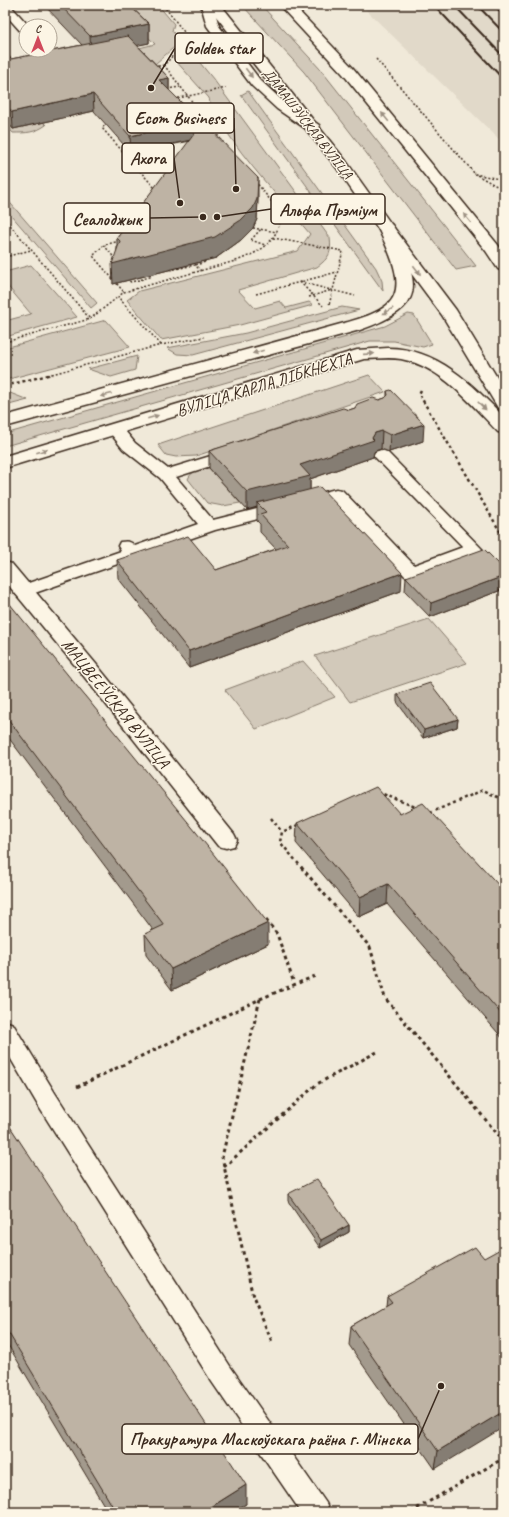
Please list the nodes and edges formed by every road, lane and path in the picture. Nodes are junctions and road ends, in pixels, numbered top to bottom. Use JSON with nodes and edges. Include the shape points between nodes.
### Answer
{"nodes":[{"id":1,"x":163,"y":5,"type":"edge"},
{"id":2,"x":208,"y":5,"type":"edge"},
{"id":3,"x":214,"y":5,"type":"edge"},
{"id":4,"x":286,"y":5,"type":"edge"},
{"id":5,"x":5,"y":7,"type":"edge"},
{"id":6,"x":174,"y":19,"type":"dead end"},
{"id":7,"x":18,"y":21,"type":"edge"},
{"id":8,"x":190,"y":38,"type":"dead end"},
{"id":9,"x":164,"y":65,"type":"junction"},
{"id":10,"x":151,"y":68,"type":"edge"},
{"id":11,"x":180,"y":87,"type":"junction"},
{"id":12,"x":229,"y":88,"type":"dead end"},
{"id":13,"x":165,"y":90,"type":"edge"},
{"id":14,"x":188,"y":96,"type":"junction"},
{"id":15,"x":173,"y":100,"type":"edge"},
{"id":16,"x":112,"y":118,"type":"edge"},
{"id":17,"x":314,"y":128,"type":"junction"},
{"id":18,"x":231,"y":152,"type":"edge"},
{"id":19,"x":504,"y":180,"type":"edge"},
{"id":20,"x":250,"y":183,"type":"edge"},
{"id":21,"x":504,"y":190,"type":"edge"},
{"id":22,"x":150,"y":194,"type":"edge"},
{"id":23,"x":5,"y":219,"type":"edge"},
{"id":24,"x":385,"y":227,"type":"junction"},
{"id":25,"x":253,"y":228,"type":"edge"},
{"id":26,"x":261,"y":229,"type":"junction"},
{"id":27,"x":277,"y":232,"type":"junction"},
{"id":28,"x":121,"y":236,"type":"edge"},
{"id":29,"x":273,"y":238,"type":"junction"},
{"id":30,"x":104,"y":245,"type":"junction"},
{"id":31,"x":266,"y":245,"type":"junction"},
{"id":32,"x":31,"y":250,"type":"junction"},
{"id":33,"x":498,"y":253,"type":"edge"},
{"id":34,"x":5,"y":257,"type":"edge"},
{"id":35,"x":120,"y":261,"type":"edge"},
{"id":36,"x":204,"y":261,"type":"edge"},
{"id":37,"x":195,"y":265,"type":"junction"},
{"id":38,"x":504,"y":266,"type":"edge"},
{"id":39,"x":170,"y":270,"type":"edge"},
{"id":40,"x":201,"y":271,"type":"junction"},
{"id":41,"x":337,"y":272,"type":"junction"},
{"id":42,"x":148,"y":275,"type":"edge"},
{"id":43,"x":122,"y":278,"type":"edge"},
{"id":44,"x":300,"y":282,"type":"junction"},
{"id":45,"x":332,"y":290,"type":"junction"},
{"id":46,"x":124,"y":292,"type":"junction"},
{"id":47,"x":256,"y":294,"type":"dead end"},
{"id":48,"x":313,"y":296,"type":"junction"},
{"id":49,"x":118,"y":297,"type":"junction"},
{"id":50,"x":309,"y":297,"type":"dead end"},
{"id":51,"x":360,"y":297,"type":"dead end"},
{"id":52,"x":324,"y":307,"type":"junction"},
{"id":53,"x":316,"y":309,"type":"dead end"},
{"id":54,"x":90,"y":319,"type":"junction"},
{"id":55,"x":205,"y":336,"type":"dead end"},
{"id":56,"x":5,"y":342,"type":"edge"},
{"id":57,"x":161,"y":345,"type":"junction"},
{"id":58,"x":5,"y":386,"type":"edge"},
{"id":59,"x":422,"y":387,"type":"dead end"},
{"id":60,"x":504,"y":404,"type":"edge"},
{"id":61,"x":5,"y":422,"type":"edge"},
{"id":62,"x":504,"y":428,"type":"edge"},
{"id":63,"x":116,"y":429,"type":"junction"},
{"id":64,"x":381,"y":455,"type":"dead end"},
{"id":65,"x":231,"y":457,"type":"edge"},
{"id":66,"x":5,"y":462,"type":"edge"},
{"id":67,"x":166,"y":475,"type":"junction"},
{"id":68,"x":209,"y":526,"type":"junction"},
{"id":69,"x":504,"y":538,"type":"edge"},
{"id":70,"x":5,"y":568,"type":"edge"},
{"id":71,"x":23,"y":591,"type":"junction"},
{"id":72,"x":374,"y":791,"type":"edge"},
{"id":73,"x":504,"y":800,"type":"edge"},
{"id":74,"x":422,"y":810,"type":"edge"},
{"id":75,"x":429,"y":814,"type":"edge"},
{"id":76,"x":271,"y":818,"type":"dead end"},
{"id":77,"x":304,"y":822,"type":"edge"},
{"id":78,"x":282,"y":832,"type":"junction"},
{"id":79,"x":226,"y":840,"type":"dead end"},
{"id":80,"x":264,"y":917,"type":"edge"},
{"id":81,"x":315,"y":976,"type":"dead end"},
{"id":82,"x":295,"y":986,"type":"junction"},
{"id":83,"x":260,"y":1000,"type":"junction"},
{"id":84,"x":5,"y":1030,"type":"edge"},
{"id":85,"x":377,"y":1052,"type":"dead end"},
{"id":86,"x":47,"y":1100,"type":"junction"},
{"id":87,"x":504,"y":1142,"type":"edge"},
{"id":88,"x":224,"y":1167,"type":"junction"},
{"id":89,"x":273,"y":1344,"type":"dead end"},
{"id":90,"x":504,"y":1458,"type":"edge"},
{"id":91,"x":317,"y":1512,"type":"edge"},
{"id":92,"x":411,"y":1512,"type":"edge"}],
"edges":[{"from":1,"to":6,"type":"path"},
{"from":2,"to":17,"type":"lane","one_way":true,"via":[[213,26],[256,83],[281,106]]},
{"from":3,"to":17,"type":"main road","name":"ДАМАШЭЎСКАЯ ВУЛІЦА"},
{"from":33,"to":4,"type":"main road","one_way":true,"via":[[348,71]]},
{"from":5,"to":7,"type":"lane"},
{"from":8,"to":9,"type":"path"},
{"from":9,"to":10,"type":"path"},
{"from":9,"to":11,"type":"path"},
{"from":11,"to":13,"type":"path"},
{"from":11,"to":14,"type":"path"},
{"from":12,"to":14,"type":"path"},
{"from":14,"to":15,"type":"path"},
{"from":14,"to":18,"type":"path"},
{"from":16,"to":22,"type":"path","via":[[102,128],[155,188]]},
{"from":17,"to":24,"type":"main road","name":"ДАМАШЭЎСКАЯ ВУЛІЦА"},
{"from":19,"to":21,"type":"path","via":[[475,174]]},
{"from":20,"to":27,"type":"path","via":[[255,182],[271,201],[280,223]]},
{"from":23,"to":32,"type":"path"},
{"from":24,"to":60,"type":"main road","name":"ДАМАШЭЎСКАЯ ВУЛІЦА","one_way":true,"via":[[450,314]]},
{"from":24,"to":61,"type":"main road","name":"ВУЛІЦА КАРЛА ЛІБКНЕХТА","one_way":true,"via":[[400,260],[405,278],[404,291],[394,308],[378,317],[347,328]]},
{"from":25,"to":26,"type":"path"},
{"from":26,"to":27,"type":"path"},
{"from":26,"to":31,"type":"path","via":[[251,240]]},
{"from":27,"to":29,"type":"path"},
{"from":28,"to":30,"type":"path","via":[[116,242]]},
{"from":29,"to":31,"type":"path"},
{"from":29,"to":41,"type":"path","via":[[343,251]]},
{"from":30,"to":35,"type":"path","via":[[117,261]]},
{"from":30,"to":46,"type":"path","via":[[92,256]]},
{"from":31,"to":40,"type":"path","via":[[239,260]]},
{"from":32,"to":34,"type":"path"},
{"from":32,"to":54,"type":"path"},
{"from":33,"to":38,"type":"main road"},
{"from":36,"to":37,"type":"path","via":[[206,262]]},
{"from":37,"to":39,"type":"path"},
{"from":37,"to":40,"type":"path"},
{"from":40,"to":46,"type":"path"},
{"from":41,"to":44,"type":"path"},
{"from":41,"to":45,"type":"path"},
{"from":42,"to":43,"type":"path","via":[[150,277],[132,282]]},
{"from":44,"to":45,"type":"path"},
{"from":44,"to":47,"type":"path"},
{"from":44,"to":48,"type":"path"},
{"from":45,"to":48,"type":"path"},
{"from":45,"to":51,"type":"path"},
{"from":45,"to":52,"type":"path","via":[[328,306]]},
{"from":46,"to":49,"type":"path"},
{"from":48,"to":50,"type":"path"},
{"from":48,"to":52,"type":"path"},
{"from":49,"to":54,"type":"path"},
{"from":49,"to":57,"type":"path"},
{"from":52,"to":53,"type":"path"},
{"from":54,"to":56,"type":"path"},
{"from":55,"to":57,"type":"path"},
{"from":57,"to":58,"type":"path"},
{"from":59,"to":69,"type":"path","via":[[420,394]]},
{"from":63,"to":62,"type":"main road","name":"ВУЛІЦА КАРЛА ЛІБКНЕХТА","one_way":true,"via":[[363,354],[387,353],[403,354],[437,368],[464,386]]},
{"from":66,"to":63,"type":"main road","name":"ВУЛІЦА КАРЛА ЛІБКНЕХТА","one_way":true},
{"from":63,"to":67,"type":"lane","via":[[129,446]]},
{"from":64,"to":68,"type":"lane","via":[[474,550],[411,572],[336,494]]},
{"from":65,"to":67,"type":"lane"},
{"from":67,"to":68,"type":"lane"},
{"from":68,"to":71,"type":"lane","via":[[129,550]]},
{"from":70,"to":71,"type":"main road","name":"МАЦВЕЕЎСКАЯ ВУЛІЦА"},
{"from":71,"to":79,"type":"main road","name":"МАЦВЕЕЎСКАЯ ВУЛІЦА"},
{"from":72,"to":74,"type":"path"},
{"from":73,"to":75,"type":"path","via":[[483,790]]},
{"from":76,"to":78,"type":"path"},
{"from":77,"to":78,"type":"path"},
{"from":78,"to":87,"type":"path","via":[[280,842],[370,947],[385,998]]},
{"from":80,"to":82,"type":"path","via":[[277,934]]},
{"from":81,"to":82,"type":"path"},
{"from":82,"to":83,"type":"path"},
{"from":83,"to":86,"type":"path"},
{"from":83,"to":88,"type":"path","via":[[222,1157]]},
{"from":84,"to":86,"type":"lane"},
{"from":85,"to":88,"type":"path","via":[[317,1084]]},
{"from":86,"to":91,"type":"lane","via":[[221,1374]]},
{"from":88,"to":89,"type":"path","via":[[254,1297]]},
{"from":90,"to":92,"type":"path"}]}
